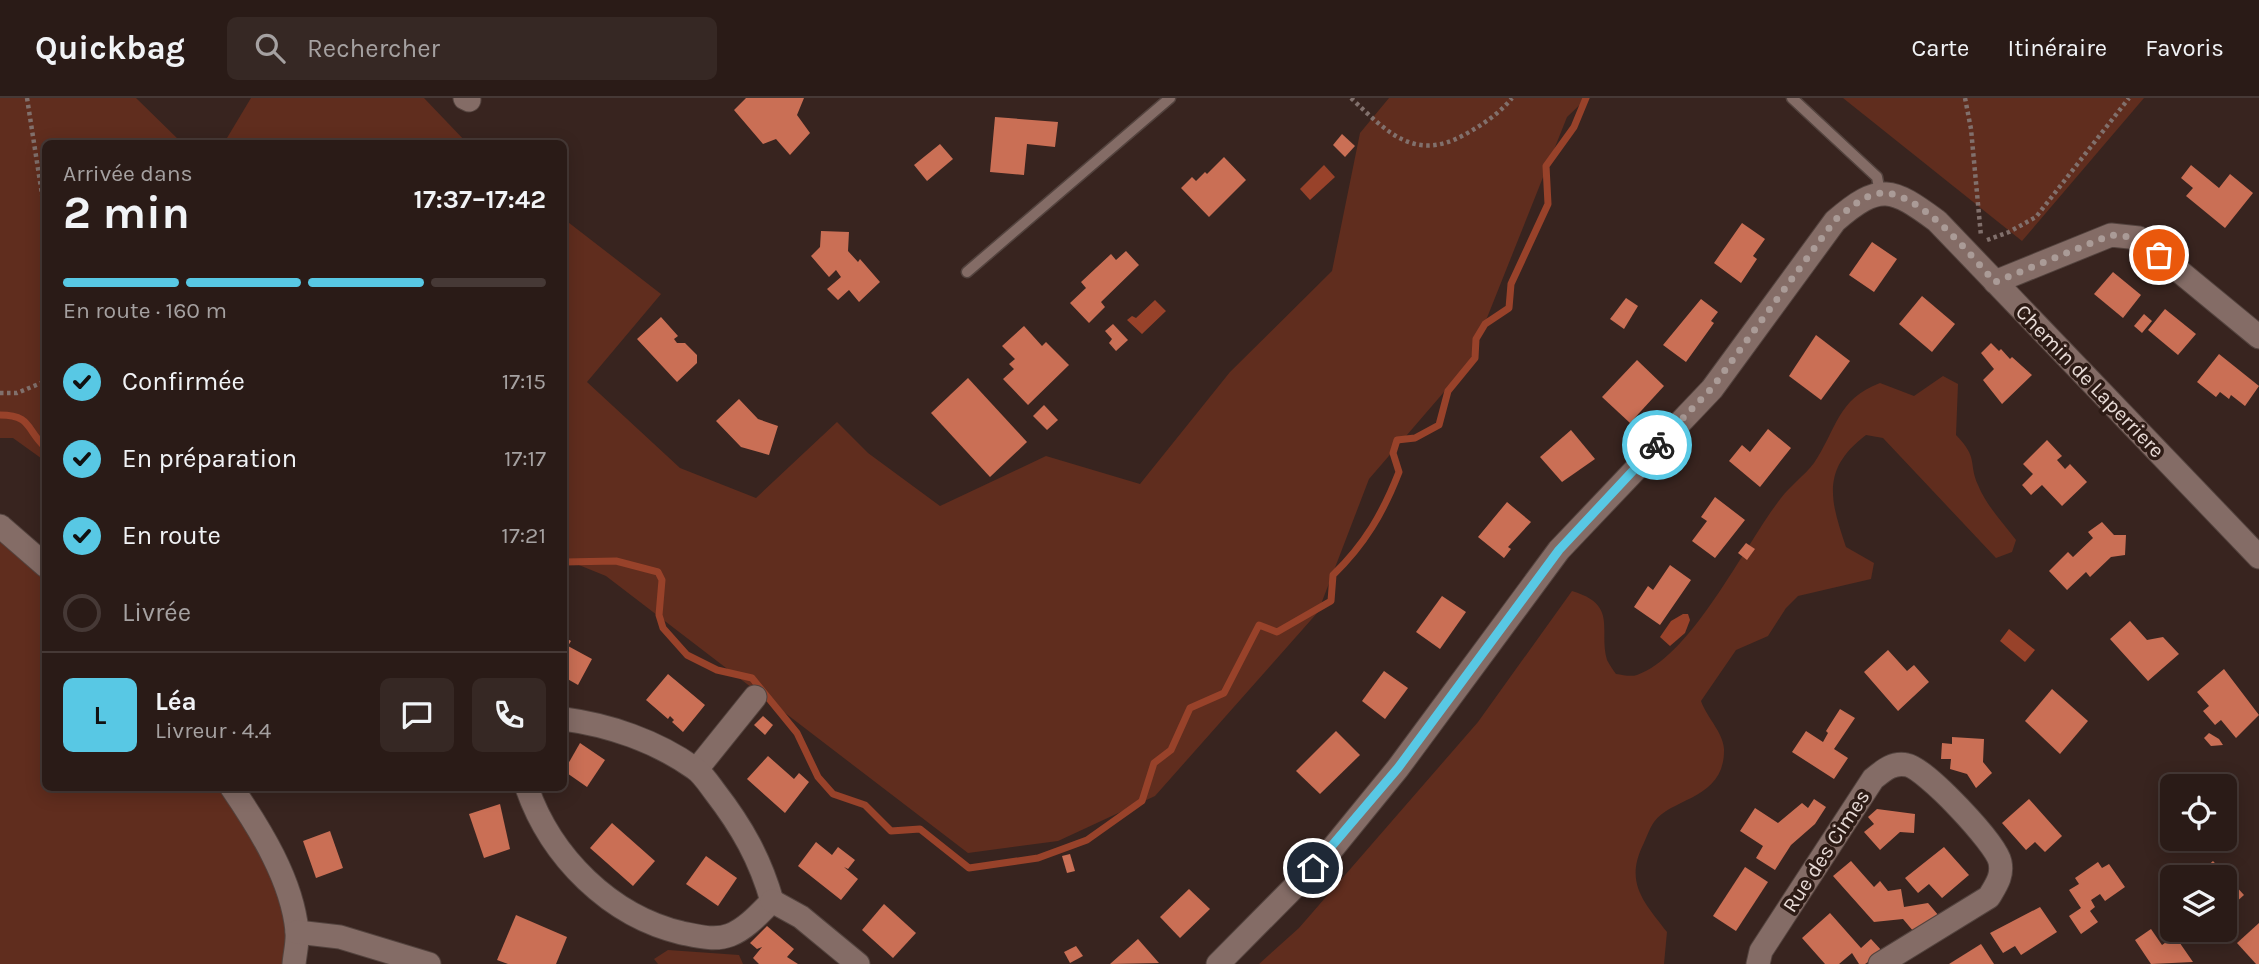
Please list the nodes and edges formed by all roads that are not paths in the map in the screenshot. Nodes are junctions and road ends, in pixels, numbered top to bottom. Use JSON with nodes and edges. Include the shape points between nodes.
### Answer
{"nodes":[{"id":1,"x":1170,"y":98,"type":"edge"},
{"id":2,"x":1792,"y":98,"type":"edge"},
{"id":3,"x":1880,"y":193,"type":"junction"},
{"id":4,"x":967,"y":272,"type":"dead end"},
{"id":5,"x":1995,"y":282,"type":"junction"},
{"id":6,"x":2259,"y":337,"type":"edge"},
{"id":7,"x":0,"y":526,"type":"edge"},
{"id":8,"x":2259,"y":557,"type":"edge"},
{"id":9,"x":42,"y":563,"type":"edge"},
{"id":10,"x":755,"y":697,"type":"dead end"},
{"id":11,"x":567,"y":720,"type":"edge"},
{"id":12,"x":697,"y":769,"type":"junction"},
{"id":13,"x":234,"y":791,"type":"edge"},
{"id":14,"x":528,"y":791,"type":"edge"},
{"id":15,"x":772,"y":901,"type":"junction"},
{"id":16,"x":297,"y":932,"type":"junction"},
{"id":17,"x":294,"y":964,"type":"edge"},
{"id":18,"x":429,"y":964,"type":"edge"},
{"id":19,"x":858,"y":964,"type":"edge"},
{"id":20,"x":1218,"y":964,"type":"edge"},
{"id":21,"x":1758,"y":964,"type":"edge"},
{"id":22,"x":1880,"y":964,"type":"edge"}],
"edges":[{"from":1,"to":4,"type":"lane"},
{"from":2,"to":3,"type":"lane","via":[[1878,177]]},
{"from":3,"to":5,"type":"street","name":"Chemin de Laperriere","via":[[1903,196],[1937,221]]},
{"from":3,"to":20,"type":"street","via":[[1856,202],[1835,220],[1712,388],[1559,550],[1398,768],[1332,849]]},
{"from":5,"to":6,"type":"street","via":[[2111,235],[2139,238]]},
{"from":5,"to":8,"type":"street","name":"Chemin de Laperriere"},
{"from":7,"to":9,"type":"street"},
{"from":10,"to":12,"type":"street"},
{"from":11,"to":12,"type":"street","via":[[605,726],[659,747]]},
{"from":12,"to":15,"type":"street","via":[[744,831],[761,862]]},
{"from":13,"to":16,"type":"street","via":[[287,887]]},
{"from":14,"to":15,"type":"street","via":[[537,816],[581,875],[618,906],[660,928],[704,938],[730,935]]},
{"from":15,"to":19,"type":"street","via":[[801,917]]},
{"from":16,"to":17,"type":"street"},
{"from":16,"to":18,"type":"street","via":[[340,937]]},
{"from":21,"to":22,"type":"street","name":"Rue des Cimes","via":[[1761,951],[1873,779],[1890,766],[1906,765],[1925,772],[1990,844],[2000,861],[2000,879],[1989,897]]}]}
